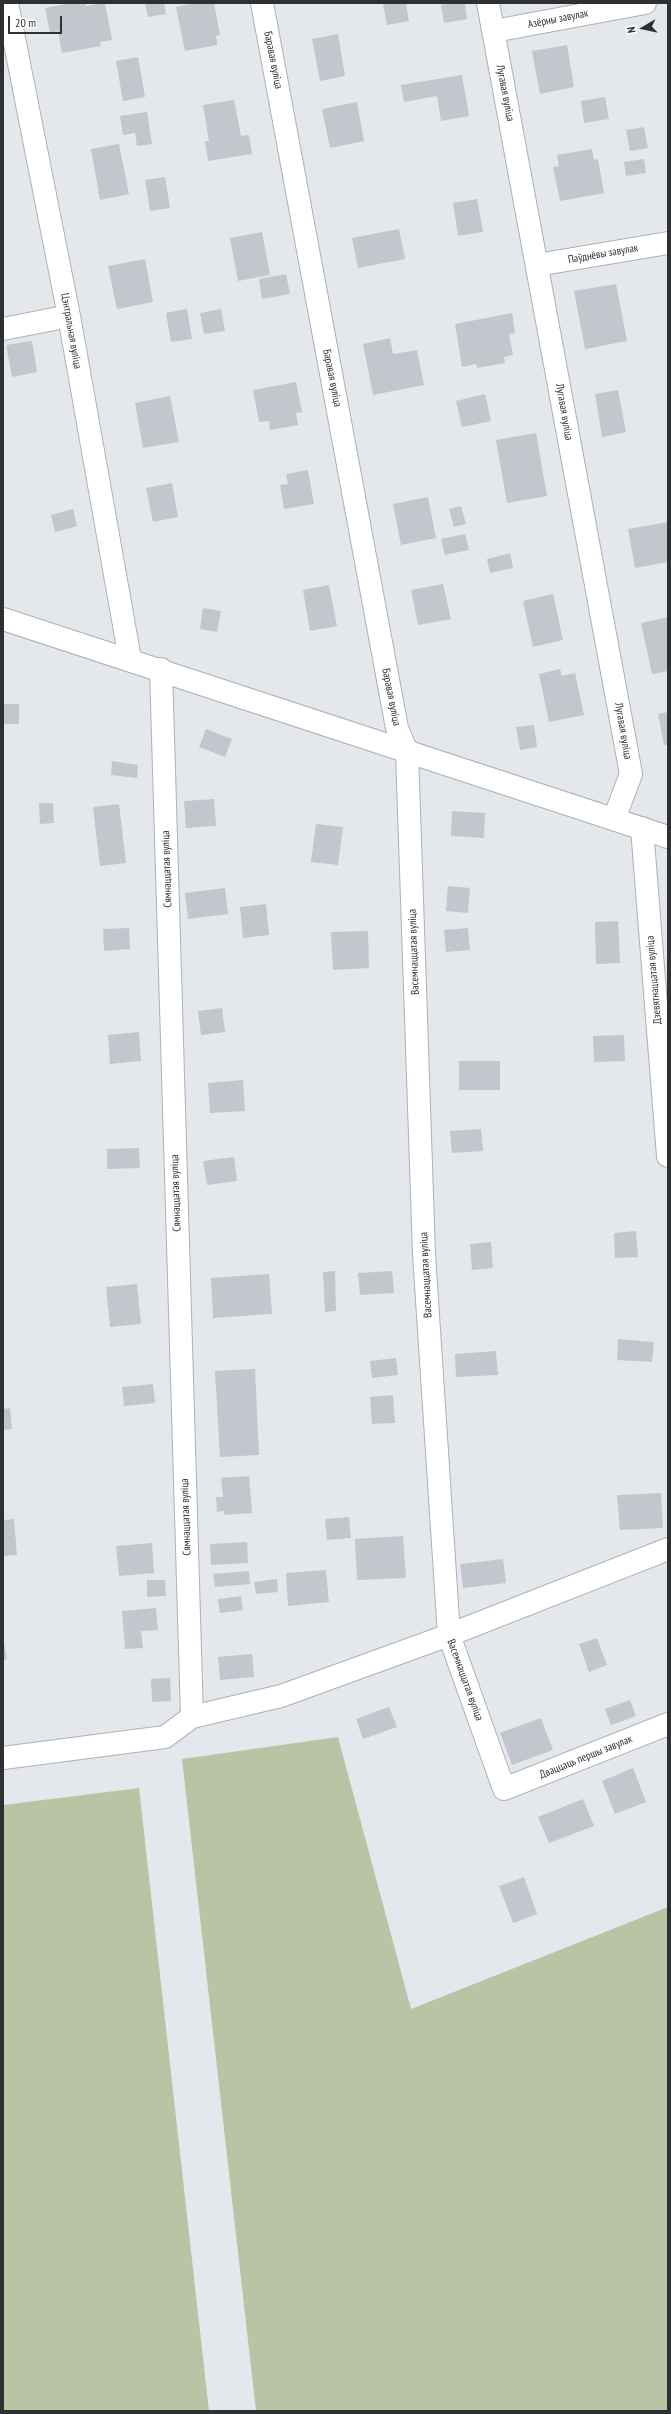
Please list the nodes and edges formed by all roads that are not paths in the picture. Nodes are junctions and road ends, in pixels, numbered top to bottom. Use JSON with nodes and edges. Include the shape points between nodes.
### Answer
{"nodes":[{"id":1,"x":262,"y":3,"type":"edge"},
{"id":2,"x":488,"y":3,"type":"edge"},
{"id":3,"x":646,"y":3,"type":"edge"},
{"id":4,"x":6,"y":5,"type":"edge"},
{"id":5,"x":494,"y":31,"type":"junction"},
{"id":6,"x":668,"y":243,"type":"edge"},
{"id":7,"x":537,"y":265,"type":"junction"},
{"id":8,"x":69,"y":316,"type":"junction"},
{"id":9,"x":3,"y":329,"type":"edge"},
{"id":10,"x":3,"y":619,"type":"edge"},
{"id":11,"x":130,"y":659,"type":"junction"},
{"id":12,"x":161,"y":669,"type":"junction"},
{"id":13,"x":407,"y":752,"type":"junction"},
{"id":14,"x":614,"y":819,"type":"junction"},
{"id":15,"x":642,"y":828,"type":"junction"},
{"id":16,"x":668,"y":837,"type":"edge"},
{"id":17,"x":668,"y":1156,"type":"edge"},
{"id":18,"x":668,"y":1549,"type":"edge"},
{"id":19,"x":449,"y":1635,"type":"junction"},
{"id":20,"x":192,"y":1717,"type":"junction"},
{"id":21,"x":668,"y":1724,"type":"edge"},
{"id":22,"x":3,"y":1758,"type":"edge"},
{"id":23,"x":504,"y":1789,"type":"joint"}],
"edges":[{"from":1,"to":13,"type":"street","name":"Баравая вуліца","via":[[397,728]]},
{"from":2,"to":5,"type":"street","name":"Лугавая вуліца"},
{"from":3,"to":5,"type":"street","name":"Азёрны завулак"},
{"from":4,"to":8,"type":"street","name":"Цэнтральная вуліца"},
{"from":5,"to":7,"type":"street","name":"Лугавая вуліца"},
{"from":6,"to":7,"type":"street","name":"Паўднёвы завулак"},
{"from":7,"to":14,"type":"street","name":"Лугавая вуліца","via":[[631,774]]},
{"from":8,"to":9,"type":"street"},
{"from":8,"to":11,"type":"street","name":"Цэнтральная вуліца"},
{"from":10,"to":11,"type":"street"},
{"from":11,"to":12,"type":"street"},
{"from":12,"to":13,"type":"street"},
{"from":12,"to":20,"type":"street","name":"Сямнаццатая вуліца"},
{"from":13,"to":14,"type":"street"},
{"from":13,"to":19,"type":"street","name":"Васемнаццатая вуліца","via":[[424,1254]]},
{"from":14,"to":15,"type":"street"},
{"from":15,"to":16,"type":"street"},
{"from":15,"to":17,"type":"street","name":"Дзевятнаццатая вуліца"},
{"from":18,"to":19,"type":"street"},
{"from":19,"to":20,"type":"street","via":[[281,1696]]},
{"from":19,"to":23,"type":"street","name":"Васемнаццатая вуліца"},
{"from":20,"to":22,"type":"street","via":[[165,1737]]},
{"from":21,"to":23,"type":"street","name":"Дваццаць першы завулак"}]}
